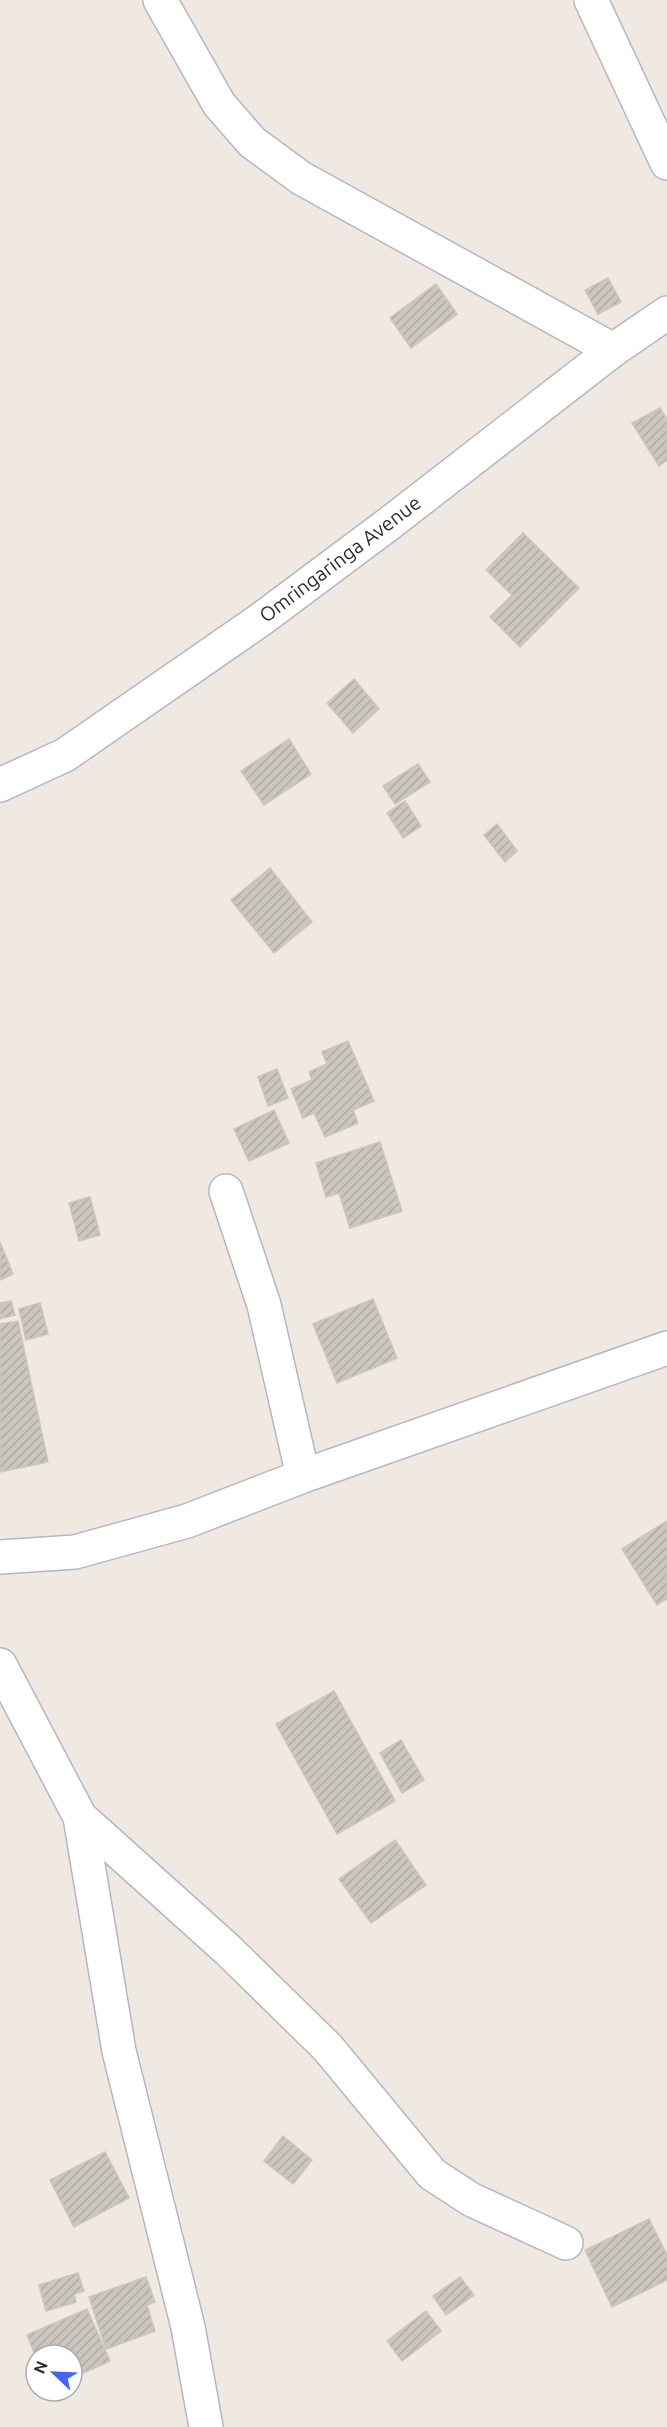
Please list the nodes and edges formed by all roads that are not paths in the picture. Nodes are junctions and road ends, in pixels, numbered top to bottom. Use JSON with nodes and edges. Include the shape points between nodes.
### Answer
{"nodes":[{"id":1,"x":160,"y":0,"type":"edge"},
{"id":2,"x":591,"y":0,"type":"edge"},
{"id":3,"x":667,"y":163,"type":"edge"},
{"id":4,"x":667,"y":313,"type":"edge"},
{"id":5,"x":613,"y":350,"type":"junction"},
{"id":6,"x":0,"y":785,"type":"edge"},
{"id":7,"x":226,"y":1191,"type":"dead end"},
{"id":8,"x":667,"y":1348,"type":"edge"},
{"id":9,"x":303,"y":1476,"type":"junction"},
{"id":10,"x":0,"y":1557,"type":"edge"},
{"id":11,"x":0,"y":1665,"type":"edge"},
{"id":12,"x":80,"y":1817,"type":"junction"},
{"id":13,"x":566,"y":2243,"type":"dead end"},
{"id":14,"x":206,"y":2427,"type":"edge"}],
"edges":[{"from":1,"to":5,"type":"street","via":[[219,104],[252,142],[302,178]]},
{"from":2,"to":3,"type":"street"},
{"from":4,"to":5,"type":"street","name":"Omringaringa Avenue"},
{"from":5,"to":6,"type":"street","name":"Omringaringa Avenue","via":[[260,620],[65,755]]},
{"from":7,"to":9,"type":"street","via":[[264,1305]]},
{"from":8,"to":9,"type":"street"},
{"from":9,"to":10,"type":"street","via":[[187,1521],[75,1552]]},
{"from":11,"to":12,"type":"street"},
{"from":12,"to":13,"type":"street","via":[[228,1950],[328,2048],[432,2174],[472,2200]]},
{"from":12,"to":14,"type":"street","via":[[119,2051],[188,2327]]}]}
